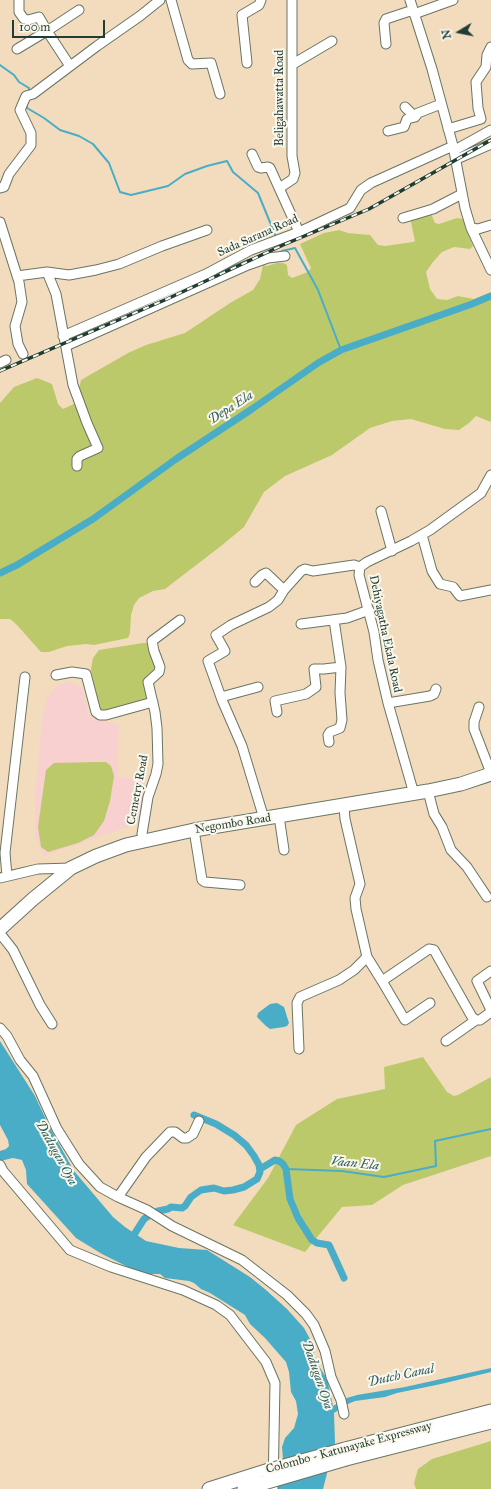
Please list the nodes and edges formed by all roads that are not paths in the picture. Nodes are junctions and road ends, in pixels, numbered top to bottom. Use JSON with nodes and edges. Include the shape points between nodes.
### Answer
{"nodes":[{"id":1,"x":19,"y":0,"type":"edge"},
{"id":2,"x":160,"y":0,"type":"edge"},
{"id":3,"x":171,"y":0,"type":"edge"},
{"id":4,"x":262,"y":0,"type":"edge"},
{"id":5,"x":292,"y":0,"type":"edge"},
{"id":6,"x":410,"y":0,"type":"edge"},
{"id":7,"x":453,"y":0,"type":"edge"},
{"id":8,"x":79,"y":10,"type":"dead end"},
{"id":9,"x":414,"y":12,"type":"junction"},
{"id":10,"x":47,"y":31,"type":"junction"},
{"id":11,"x":332,"y":41,"type":"dead end"},
{"id":12,"x":386,"y":44,"type":"dead end"},
{"id":13,"x":491,"y":47,"type":"edge"},
{"id":14,"x":17,"y":49,"type":"dead end"},
{"id":15,"x":247,"y":62,"type":"dead end"},
{"id":16,"x":293,"y":64,"type":"junction"},
{"id":17,"x":70,"y":66,"type":"junction"},
{"id":18,"x":220,"y":94,"type":"dead end"},
{"id":19,"x":441,"y":104,"type":"junction"},
{"id":20,"x":405,"y":107,"type":"dead end"},
{"id":21,"x":415,"y":117,"type":"junction"},
{"id":22,"x":448,"y":129,"type":"junction"},
{"id":23,"x":491,"y":130,"type":"edge"},
{"id":24,"x":388,"y":131,"type":"dead end"},
{"id":25,"x":491,"y":144,"type":"edge"},
{"id":26,"x":455,"y":152,"type":"junction"},
{"id":27,"x":252,"y":154,"type":"dead end"},
{"id":28,"x":0,"y":188,"type":"edge"},
{"id":29,"x":280,"y":190,"type":"junction"},
{"id":30,"x":462,"y":194,"type":"junction"},
{"id":31,"x":403,"y":218,"type":"dead end"},
{"id":32,"x":0,"y":222,"type":"edge"},
{"id":33,"x":491,"y":225,"type":"edge"},
{"id":34,"x":471,"y":228,"type":"junction"},
{"id":35,"x":207,"y":230,"type":"dead end"},
{"id":36,"x":299,"y":232,"type":"junction"},
{"id":37,"x":285,"y":256,"type":"dead end"},
{"id":38,"x":491,"y":270,"type":"edge"},
{"id":39,"x":47,"y":272,"type":"junction"},
{"id":40,"x":17,"y":276,"type":"junction"},
{"id":41,"x":63,"y":336,"type":"junction"},
{"id":42,"x":66,"y":346,"type":"junction"},
{"id":43,"x":23,"y":354,"type":"dead end"},
{"id":44,"x":77,"y":466,"type":"dead end"},
{"id":45,"x":490,"y":482,"type":"edge"},
{"id":46,"x":381,"y":511,"type":"dead end"},
{"id":47,"x":422,"y":535,"type":"junction"},
{"id":48,"x":392,"y":551,"type":"junction"},
{"id":49,"x":360,"y":567,"type":"junction"},
{"id":50,"x":255,"y":582,"type":"dead end"},
{"id":51,"x":284,"y":590,"type":"junction"},
{"id":52,"x":491,"y":590,"type":"edge"},
{"id":53,"x":368,"y":610,"type":"junction"},
{"id":54,"x":180,"y":620,"type":"dead end"},
{"id":55,"x":334,"y":620,"type":"junction"},
{"id":56,"x":301,"y":624,"type":"dead end"},
{"id":57,"x":341,"y":667,"type":"junction"},
{"id":58,"x":56,"y":675,"type":"dead end"},
{"id":59,"x":25,"y":677,"type":"dead end"},
{"id":60,"x":258,"y":688,"type":"dead end"},
{"id":61,"x":436,"y":689,"type":"dead end"},
{"id":62,"x":221,"y":697,"type":"junction"},
{"id":63,"x":153,"y":702,"type":"junction"},
{"id":64,"x":388,"y":703,"type":"junction"},
{"id":65,"x":479,"y":707,"type":"dead end"},
{"id":66,"x":276,"y":712,"type":"dead end"},
{"id":67,"x":329,"y":742,"type":"dead end"},
{"id":68,"x":490,"y":770,"type":"edge"},
{"id":69,"x":414,"y":791,"type":"junction"},
{"id":70,"x":428,"y":792,"type":"junction"},
{"id":71,"x":344,"y":806,"type":"junction"},
{"id":72,"x":262,"y":812,"type":"junction"},
{"id":73,"x":279,"y":816,"type":"junction"},
{"id":74,"x":194,"y":830,"type":"junction"},
{"id":75,"x":142,"y":834,"type":"junction"},
{"id":76,"x":284,"y":850,"type":"dead end"},
{"id":77,"x":66,"y":868,"type":"junction"},
{"id":78,"x":3,"y":877,"type":"edge"},
{"id":79,"x":240,"y":885,"type":"dead end"},
{"id":80,"x":487,"y":897,"type":"dead end"},
{"id":81,"x":0,"y":920,"type":"edge"},
{"id":82,"x":1,"y":934,"type":"edge"},
{"id":83,"x":367,"y":957,"type":"junction"},
{"id":84,"x":491,"y":971,"type":"edge"},
{"id":85,"x":382,"y":981,"type":"junction"},
{"id":86,"x":430,"y":1003,"type":"dead end"},
{"id":87,"x":491,"y":1011,"type":"edge"},
{"id":88,"x":476,"y":1020,"type":"junction"},
{"id":89,"x":52,"y":1024,"type":"dead end"},
{"id":90,"x":0,"y":1028,"type":"edge"},
{"id":91,"x":446,"y":1041,"type":"dead end"},
{"id":92,"x":299,"y":1048,"type":"dead end"},
{"id":93,"x":199,"y":1121,"type":"dead end"},
{"id":94,"x":1,"y":1170,"type":"edge"},
{"id":95,"x":118,"y":1198,"type":"junction"},
{"id":96,"x":491,"y":1411,"type":"edge"},
{"id":97,"x":344,"y":1412,"type":"dead end"},
{"id":98,"x":491,"y":1422,"type":"edge"},
{"id":99,"x":345,"y":1454,"type":"junction"},
{"id":100,"x":268,"y":1481,"type":"edge"},
{"id":101,"x":209,"y":1489,"type":"edge"},
{"id":102,"x":244,"y":1489,"type":"edge"}],
"edges":[{"from":1,"to":10,"type":"street","via":[[19,12],[24,19],[39,17]]},
{"from":2,"to":17,"type":"street"},
{"from":3,"to":18,"type":"street","via":[[188,60],[192,64],[211,63]]},
{"from":4,"to":15,"type":"street","via":[[259,5],[242,15]]},
{"from":5,"to":16,"type":"street","name":"Beligahawatta Road"},
{"from":6,"to":9,"type":"street"},
{"from":7,"to":9,"type":"street"},
{"from":8,"to":10,"type":"street"},
{"from":9,"to":12,"type":"street","via":[[386,18]]},
{"from":9,"to":19,"type":"street"},
{"from":10,"to":14,"type":"street"},
{"from":10,"to":17,"type":"street"},
{"from":11,"to":16,"type":"street"},
{"from":13,"to":22,"type":"street","via":[[486,67],[476,82],[481,119]]},
{"from":16,"to":29,"type":"street","name":"Beligahawatta Road","via":[[292,156],[295,173],[293,179]]},
{"from":17,"to":28,"type":"street","via":[[33,94],[26,96],[20,110],[31,133],[31,145],[9,174],[4,187]]},
{"from":19,"to":21,"type":"street","via":[[418,113]]},
{"from":19,"to":22,"type":"street"},
{"from":20,"to":21,"type":"street"},
{"from":21,"to":24,"type":"street","via":[[407,119],[404,127]]},
{"from":22,"to":26,"type":"street"},
{"from":23,"to":26,"type":"street"},
{"from":25,"to":26,"type":"street"},
{"from":26,"to":30,"type":"street"},
{"from":26,"to":36,"type":"street","name":"Sada Sarana Road","via":[[371,183],[361,190],[350,208]]},
{"from":27,"to":29,"type":"street","via":[[258,167],[270,168]]},
{"from":29,"to":36,"type":"street"},
{"from":30,"to":31,"type":"street","via":[[433,209]]},
{"from":30,"to":34,"type":"street"},
{"from":32,"to":40,"type":"street"},
{"from":33,"to":34,"type":"street","via":[[478,229]]},
{"from":34,"to":38,"type":"street"},
{"from":35,"to":39,"type":"street","via":[[119,264],[78,274]]},
{"from":36,"to":41,"type":"street","name":"Sada Sarana Road","via":[[251,250],[206,274]]},
{"from":37,"to":42,"type":"street","via":[[268,258],[248,265]]},
{"from":39,"to":40,"type":"street"},
{"from":39,"to":41,"type":"street","via":[[56,294]]},
{"from":40,"to":43,"type":"street","via":[[22,302],[15,326],[18,344]]},
{"from":41,"to":42,"type":"street"},
{"from":42,"to":44,"type":"street","via":[[73,385],[98,448],[80,456],[77,459]]},
{"from":45,"to":47,"type":"street","name":"Dehiyagatha Ekala Road","via":[[481,493]]},
{"from":46,"to":48,"type":"street"},
{"from":47,"to":48,"type":"street","name":"Dehiyagatha Ekala Road"},
{"from":47,"to":52,"type":"street","via":[[432,571],[440,584],[454,588],[460,596]]},
{"from":48,"to":49,"type":"street","name":"Dehiyagatha Ekala Road"},
{"from":49,"to":51,"type":"street","via":[[354,565],[313,571],[304,569]]},
{"from":49,"to":53,"type":"street","name":"Dehiyagatha Ekala Road","via":[[359,574]]},
{"from":50,"to":51,"type":"street","via":[[266,572]]},
{"from":51,"to":62,"type":"street","via":[[278,600],[269,607],[216,635],[225,651],[208,661]]},
{"from":53,"to":55,"type":"street","via":[[348,618]]},
{"from":53,"to":64,"type":"street","name":"Dehiyagatha Ekala Road"},
{"from":54,"to":63,"type":"street","name":"Cemetry Road","via":[[152,641],[160,667],[148,682]]},
{"from":55,"to":56,"type":"street"},
{"from":55,"to":57,"type":"street"},
{"from":57,"to":66,"type":"street","via":[[314,669],[316,687],[306,694],[275,701]]},
{"from":57,"to":67,"type":"street","via":[[342,720],[340,728],[328,735]]},
{"from":58,"to":63,"type":"street","via":[[72,672],[86,674],[96,712],[100,715]]},
{"from":59,"to":78,"type":"street"},
{"from":60,"to":62,"type":"street"},
{"from":61,"to":64,"type":"street","via":[[430,696]]},
{"from":62,"to":72,"type":"street","via":[[240,741]]},
{"from":63,"to":75,"type":"street","name":"Cemetry Road","via":[[158,764],[148,797]]},
{"from":64,"to":69,"type":"street","name":"Dehiyagatha Ekala Road"},
{"from":65,"to":68,"type":"street","via":[[474,729]]},
{"from":68,"to":69,"type":"highway","name":"Negombo Road"},
{"from":68,"to":70,"type":"highway","name":"Negombo Road","via":[[462,784]]},
{"from":69,"to":70,"type":"highway","name":"Negombo Road"},
{"from":69,"to":71,"type":"highway","name":"Negombo Road"},
{"from":69,"to":72,"type":"highway","name":"Negombo Road"},
{"from":70,"to":80,"type":"street","via":[[434,814],[451,850],[467,867]]},
{"from":71,"to":73,"type":"highway","name":"Negombo Road"},
{"from":71,"to":83,"type":"street","via":[[360,884],[355,898],[356,909]]},
{"from":72,"to":75,"type":"highway","name":"Negombo Road"},
{"from":73,"to":74,"type":"highway","name":"Negombo Road"},
{"from":73,"to":76,"type":"street"},
{"from":74,"to":77,"type":"highway","name":"Negombo Road","via":[[120,847]]},
{"from":74,"to":79,"type":"street","via":[[202,880]]},
{"from":75,"to":77,"type":"highway","name":"Negombo Road","via":[[79,857]]},
{"from":77,"to":78,"type":"street","via":[[38,869]]},
{"from":77,"to":81,"type":"highway","name":"Negombo Road","via":[[27,894]]},
{"from":77,"to":82,"type":"highway","name":"Negombo Road"},
{"from":82,"to":89,"type":"street","via":[[13,950]]},
{"from":83,"to":85,"type":"street"},
{"from":83,"to":92,"type":"street","via":[[339,980],[300,997]]},
{"from":84,"to":87,"type":"street","via":[[476,982]]},
{"from":85,"to":86,"type":"street","via":[[405,1020]]},
{"from":85,"to":88,"type":"street","via":[[429,949],[434,950]]},
{"from":87,"to":88,"type":"street","via":[[480,1020]]},
{"from":88,"to":91,"type":"street"},
{"from":90,"to":95,"type":"street","via":[[33,1076],[57,1129],[79,1164],[100,1187]]},
{"from":93,"to":95,"type":"street","via":[[193,1134],[187,1138],[170,1132],[146,1157]]},
{"from":94,"to":100,"type":"street","via":[[70,1250],[111,1267],[183,1290],[216,1305],[230,1315],[266,1362],[275,1383]]},
{"from":95,"to":97,"type":"street","via":[[147,1210],[172,1226],[242,1260],[287,1296],[314,1325]]},
{"from":96,"to":99,"type":"highway","name":"Colombo - Katunayake Expressway"},
{"from":98,"to":99,"type":"highway","name":"Colombo - Katunayake Expressway"},
{"from":99,"to":100,"type":"highway","name":"Colombo - Katunayake Expressway","bridge":true},
{"from":100,"to":101,"type":"highway","name":"Colombo - Katunayake Expressway"},
{"from":100,"to":102,"type":"highway","name":"Colombo - Katunayake Expressway"}]}
